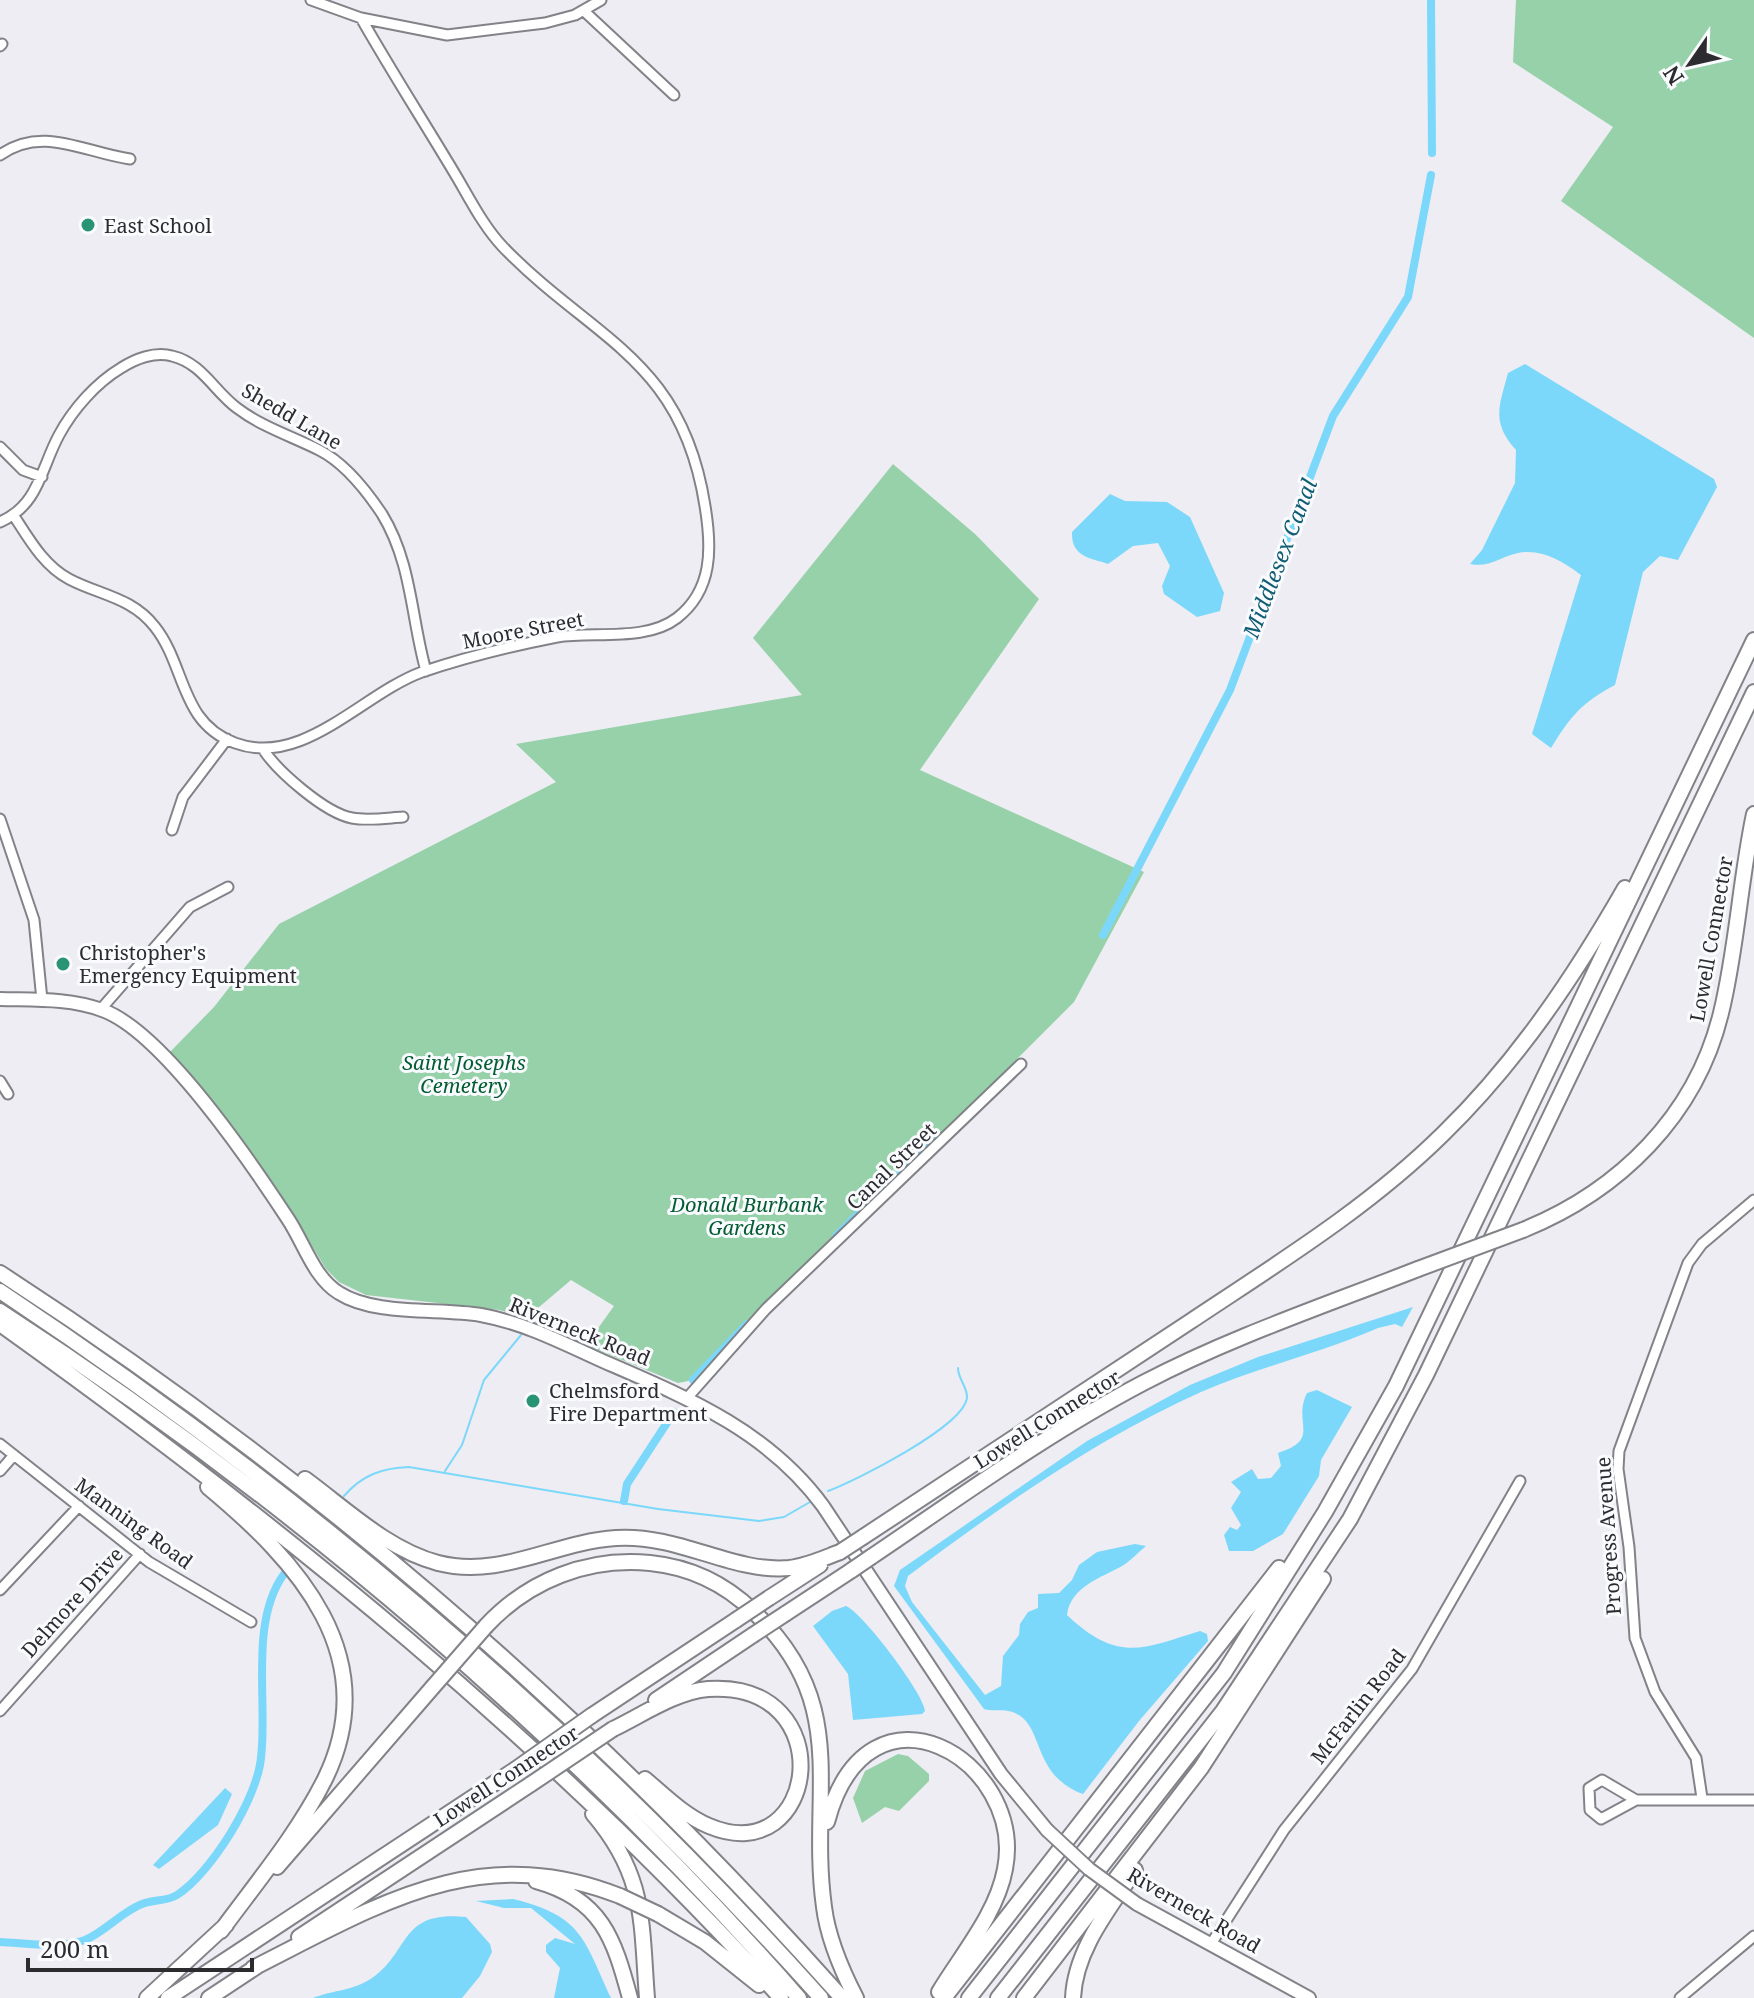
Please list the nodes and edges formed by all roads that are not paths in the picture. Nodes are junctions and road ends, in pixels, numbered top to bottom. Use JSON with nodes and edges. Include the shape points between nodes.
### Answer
{"nodes":[{"id":1,"x":601,"y":0,"type":"edge"},
{"id":2,"x":316,"y":1,"type":"edge"},
{"id":3,"x":584,"y":11,"type":"junction"},
{"id":4,"x":361,"y":18,"type":"junction"},
{"id":5,"x":674,"y":95,"type":"dead end"},
{"id":6,"x":0,"y":155,"type":"edge"},
{"id":7,"x":130,"y":159,"type":"dead end"},
{"id":8,"x":0,"y":447,"type":"edge"},
{"id":9,"x":42,"y":477,"type":"junction"},
{"id":10,"x":14,"y":516,"type":"junction"},
{"id":11,"x":0,"y":522,"type":"edge"},
{"id":12,"x":1754,"y":640,"type":"edge"},
{"id":13,"x":426,"y":671,"type":"junction"},
{"id":14,"x":1754,"y":692,"type":"edge"},
{"id":15,"x":227,"y":739,"type":"junction"},
{"id":16,"x":263,"y":749,"type":"junction"},
{"id":17,"x":1681,"y":790,"type":"junction"},
{"id":18,"x":1754,"y":814,"type":"edge"},
{"id":19,"x":403,"y":817,"type":"dead end"},
{"id":20,"x":0,"y":819,"type":"edge"},
{"id":21,"x":172,"y":830,"type":"dead end"},
{"id":22,"x":228,"y":887,"type":"dead end"},
{"id":23,"x":0,"y":999,"type":"edge"},
{"id":24,"x":42,"y":1000,"type":"junction"},
{"id":25,"x":101,"y":1009,"type":"junction"},
{"id":26,"x":1021,"y":1064,"type":"dead end"},
{"id":27,"x":0,"y":1081,"type":"edge"},
{"id":28,"x":8,"y":1094,"type":"dead end"},
{"id":29,"x":1754,"y":1200,"type":"edge"},
{"id":30,"x":0,"y":1273,"type":"edge"},
{"id":31,"x":0,"y":1291,"type":"edge"},
{"id":32,"x":0,"y":1311,"type":"edge"},
{"id":33,"x":0,"y":1324,"type":"edge"},
{"id":34,"x":687,"y":1398,"type":"junction"},
{"id":35,"x":191,"y":1403,"type":"junction"},
{"id":36,"x":156,"y":1438,"type":"junction"},
{"id":37,"x":0,"y":1444,"type":"edge"},
{"id":38,"x":14,"y":1455,"type":"junction"},
{"id":39,"x":0,"y":1471,"type":"edge"},
{"id":40,"x":1376,"y":1471,"type":"junction"},
{"id":41,"x":1520,"y":1481,"type":"dead end"},
{"id":42,"x":79,"y":1506,"type":"junction"},
{"id":43,"x":1325,"y":1512,"type":"junction"},
{"id":44,"x":840,"y":1552,"type":"junction"},
{"id":45,"x":140,"y":1554,"type":"junction"},
{"id":46,"x":0,"y":1590,"type":"edge"},
{"id":47,"x":251,"y":1622,"type":"dead end"},
{"id":48,"x":562,"y":1710,"type":"junction"},
{"id":49,"x":0,"y":1711,"type":"edge"},
{"id":50,"x":503,"y":1722,"type":"junction"},
{"id":51,"x":613,"y":1729,"type":"junction"},
{"id":52,"x":1201,"y":1768,"type":"junction"},
{"id":53,"x":1702,"y":1798,"type":"junction"},
{"id":54,"x":1636,"y":1800,"type":"junction"},
{"id":55,"x":1754,"y":1800,"type":"edge"},
{"id":56,"x":822,"y":1853,"type":"junction"},
{"id":57,"x":492,"y":1874,"type":"junction"},
{"id":58,"x":221,"y":1931,"type":"junction"},
{"id":59,"x":1754,"y":1936,"type":"edge"},
{"id":60,"x":1211,"y":1944,"type":"junction"},
{"id":61,"x":253,"y":1968,"type":"junction"},
{"id":62,"x":213,"y":1996,"type":"edge"},
{"id":63,"x":147,"y":1998,"type":"edge"},
{"id":64,"x":168,"y":1998,"type":"edge"},
{"id":65,"x":630,"y":1998,"type":"edge"},
{"id":66,"x":647,"y":1998,"type":"edge"},
{"id":67,"x":774,"y":1998,"type":"edge"},
{"id":68,"x":781,"y":1998,"type":"edge"},
{"id":69,"x":799,"y":1998,"type":"edge"},
{"id":70,"x":821,"y":1998,"type":"edge"},
{"id":71,"x":842,"y":1998,"type":"edge"},
{"id":72,"x":856,"y":1998,"type":"edge"},
{"id":73,"x":935,"y":1998,"type":"edge"},
{"id":74,"x":944,"y":1998,"type":"edge"},
{"id":75,"x":969,"y":1998,"type":"edge"},
{"id":76,"x":998,"y":1998,"type":"edge"},
{"id":77,"x":1024,"y":1998,"type":"edge"},
{"id":78,"x":1073,"y":1998,"type":"edge"},
{"id":79,"x":1309,"y":1998,"type":"edge"},
{"id":80,"x":1680,"y":1998,"type":"edge"}],
"edges":[{"from":1,"to":3,"type":"street"},
{"from":2,"to":4,"type":"street"},
{"from":3,"to":4,"type":"street","via":[[545,23],[447,35]]},
{"from":3,"to":5,"type":"street"},
{"from":4,"to":13,"type":"street","name":"Moore Street","via":[[502,246],[632,355],[662,392],[686,434],[706,508],[706,580],[674,621],[643,632],[562,636],[506,647]]},
{"from":6,"to":7,"type":"street","via":[[17,142],[35,138]]},
{"from":8,"to":9,"type":"street","via":[[23,470]]},
{"from":9,"to":10,"type":"street","name":"Shedd Lane"},
{"from":9,"to":13,"type":"street","name":"Shedd Lane","via":[[59,434],[78,407],[120,368],[143,357],[170,355],[191,363],[237,408],[322,451],[364,489],[398,547]]},
{"from":10,"to":11,"type":"street","name":"Shedd Lane"},
{"from":10,"to":15,"type":"street","name":"Moore Street","via":[[54,569],[71,581],[119,597],[155,626],[190,708]]},
{"from":12,"to":17,"type":"highway"},
{"from":13,"to":16,"type":"street","name":"Moore Street","via":[[372,696],[311,738]]},
{"from":14,"to":40,"type":"highway"},
{"from":15,"to":16,"type":"street","name":"Moore Street"},
{"from":15,"to":21,"type":"street","via":[[183,797]]},
{"from":16,"to":19,"type":"street","via":[[293,781],[336,812],[352,818]]},
{"from":17,"to":43,"type":"highway","via":[[1396,1386]]},
{"from":17,"to":44,"type":"highway","bridge":true,"via":[[1550,1009],[1482,1094],[1425,1151],[1320,1236]]},
{"from":18,"to":51,"type":"highway","name":"Lowell Connector","bridge":true,"via":[[1725,999],[1710,1050],[1660,1134],[1621,1174],[1582,1202],[1523,1230],[1229,1342],[1151,1379],[1068,1427]]},
{"from":20,"to":24,"type":"street","via":[[34,920]]},
{"from":22,"to":25,"type":"street","via":[[190,907]]},
{"from":23,"to":24,"type":"main road","name":"Riverneck Road"},
{"from":24,"to":25,"type":"main road","name":"Riverneck Road"},
{"from":25,"to":34,"type":"main road","name":"Riverneck Road","via":[[144,1036],[189,1084],[275,1198],[317,1271],[339,1294],[371,1305],[514,1323]]},
{"from":26,"to":34,"type":"street","name":"Canal Street","via":[[766,1309]]},
{"from":27,"to":28,"type":"street"},
{"from":29,"to":53,"type":"street","name":"Progress Avenue","via":[[1702,1244],[1688,1263],[1619,1451],[1635,1638],[1655,1692],[1696,1758]]},
{"from":30,"to":35,"type":"highway"},
{"from":31,"to":70,"type":"highway","via":[[239,1460],[429,1613],[631,1797]]},
{"from":32,"to":69,"type":"highway","via":[[212,1461],[406,1615],[623,1814]]},
{"from":33,"to":36,"type":"highway"},
{"from":34,"to":60,"type":"main road","name":"Riverneck Road","bridge":true,"via":[[756,1438],[805,1482],[1001,1774],[1047,1830],[1137,1904]]},
{"from":35,"to":44,"type":"highway","via":[[393,1544],[443,1564],[492,1567],[593,1541],[628,1538],[683,1544],[771,1568],[802,1566]]},
{"from":35,"to":48,"type":"highway","via":[[369,1542]]},
{"from":36,"to":50,"type":"highway","via":[[332,1574]]},
{"from":36,"to":58,"type":"highway","via":[[301,1580],[326,1619],[343,1677],[342,1725],[325,1778]]},
{"from":37,"to":38,"type":"street","name":"Manning Road"},
{"from":38,"to":39,"type":"street"},
{"from":38,"to":42,"type":"street","name":"Manning Road"},
{"from":40,"to":52,"type":"highway","via":[[1309,1605]]},
{"from":40,"to":76,"type":"highway","via":[[1322,1565],[1240,1688]]},
{"from":41,"to":60,"type":"street","name":"McFarlin Road","via":[[1412,1669],[1284,1830]]},
{"from":42,"to":45,"type":"street","name":"Manning Road"},
{"from":42,"to":46,"type":"street"},
{"from":43,"to":74,"type":"highway"},
{"from":43,"to":75,"type":"highway","via":[[1216,1684]]},
{"from":44,"to":64,"type":"highway","name":"Lowell Connector","bridge":true},
{"from":45,"to":47,"type":"street","name":"Manning Road"},
{"from":45,"to":49,"type":"street","name":"Delmore Drive"},
{"from":48,"to":51,"type":"highway","via":[[690,1816],[714,1828],[739,1831],[763,1826],[783,1813],[800,1788],[803,1758],[794,1733],[771,1707],[740,1692],[692,1692]]},
{"from":48,"to":71,"type":"highway","via":[[733,1879]]},
{"from":50,"to":66,"type":"highway","via":[[590,1812],[625,1857],[638,1898]]},
{"from":50,"to":68,"type":"highway","via":[[650,1859]]},
{"from":51,"to":61,"type":"highway","name":"Lowell Connector","bridge":true},
{"from":52,"to":77,"type":"highway"},
{"from":52,"to":78,"type":"highway","via":[[1091,1939]]},
{"from":53,"to":54,"type":"street"},
{"from":53,"to":55,"type":"street"},
{"from":54,"to":54,"type":"street","via":[[1602,1780],[1589,1788],[1590,1810],[1601,1819]]},
{"from":56,"to":58,"type":"highway","bridge":true,"via":[[821,1745],[809,1690],[774,1633],[724,1587],[688,1571],[661,1564],[595,1564],[533,1588],[486,1626]]},
{"from":56,"to":72,"type":"highway","via":[[829,1934]]},
{"from":56,"to":73,"type":"highway","via":[[842,1783],[874,1749],[906,1740],[931,1742],[955,1753],[976,1774],[1003,1824],[1006,1867],[991,1907]]},
{"from":57,"to":61,"type":"highway","via":[[396,1897]]},
{"from":57,"to":65,"type":"highway","via":[[551,1886],[589,1908],[612,1939]]},
{"from":57,"to":67,"type":"highway","bridge":true,"via":[[552,1877],[620,1896],[705,1942]]},
{"from":58,"to":63,"type":"highway"},
{"from":59,"to":80,"type":"street"},
{"from":60,"to":79,"type":"main road","name":"Riverneck Road"},
{"from":61,"to":62,"type":"highway","name":"Lowell Connector"}]}
